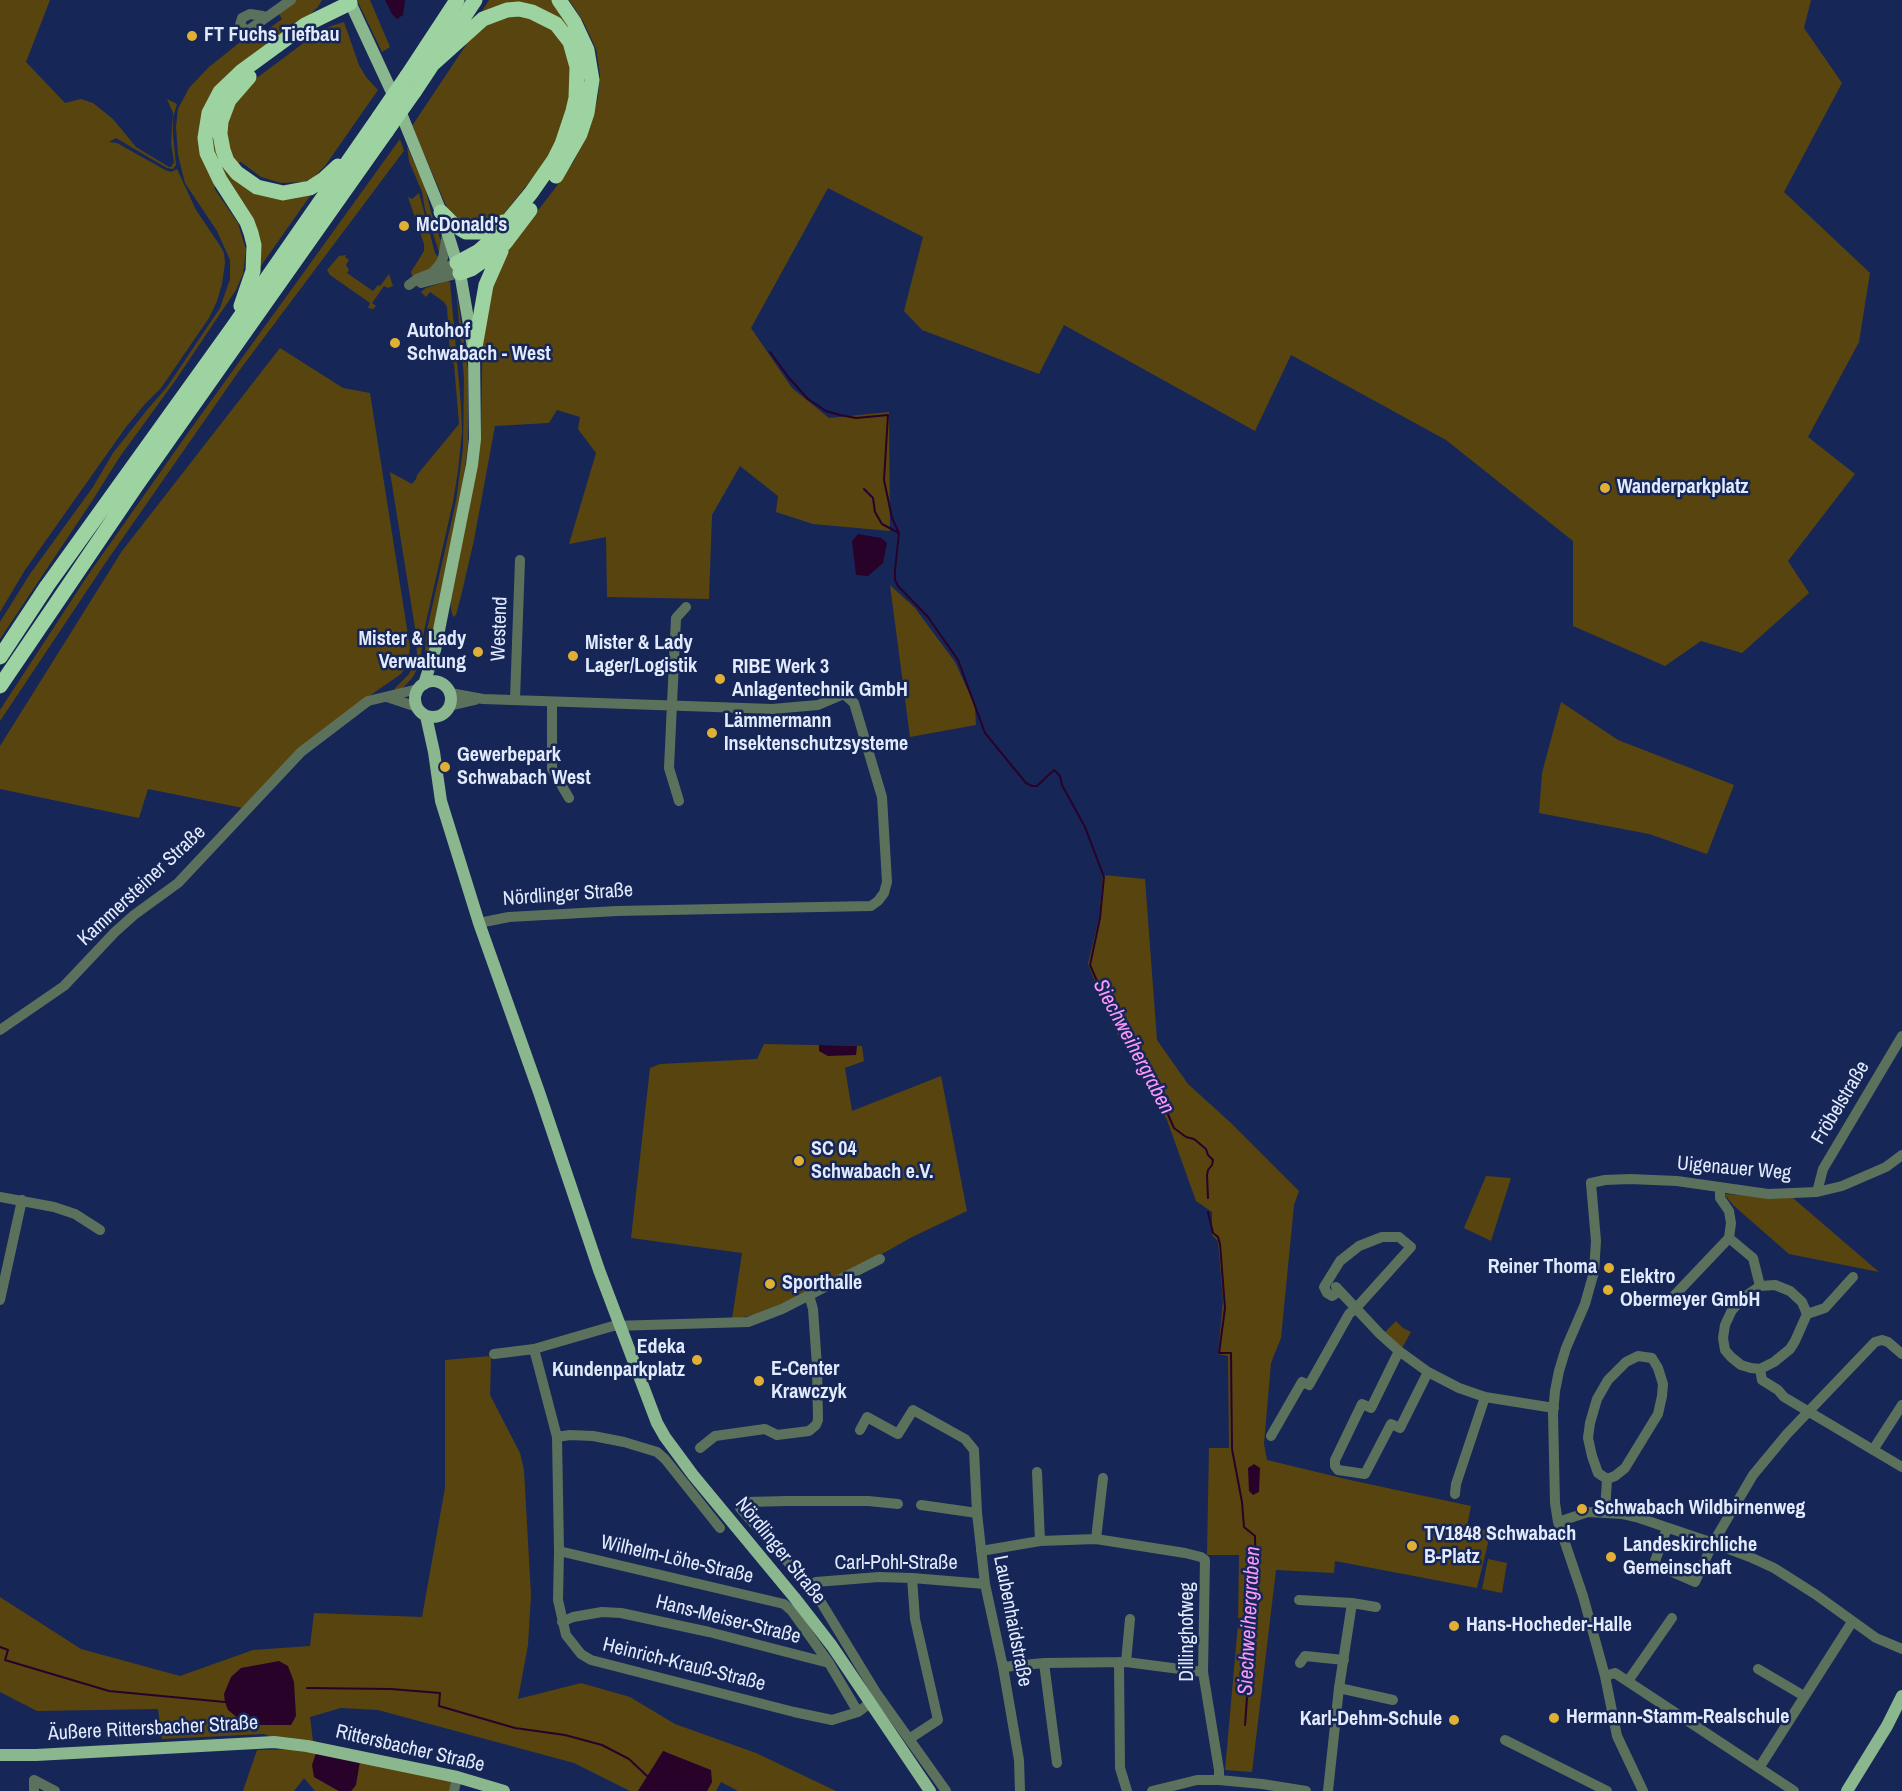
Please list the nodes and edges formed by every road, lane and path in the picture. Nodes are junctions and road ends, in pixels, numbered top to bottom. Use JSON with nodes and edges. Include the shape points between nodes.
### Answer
{"nodes":[{"id":1,"x":291,"y":0,"type":"edge"},
{"id":2,"x":327,"y":0,"type":"edge"},
{"id":3,"x":457,"y":0,"type":"edge"},
{"id":4,"x":475,"y":0,"type":"edge"},
{"id":5,"x":559,"y":0,"type":"edge"},
{"id":6,"x":351,"y":5,"type":"edge"},
{"id":7,"x":265,"y":18,"type":"dead end"},
{"id":8,"x":305,"y":25,"type":"junction"},
{"id":9,"x":434,"y":63,"type":"junction"},
{"id":10,"x":356,"y":150,"type":"junction"},
{"id":11,"x":441,"y":212,"type":"junction"},
{"id":12,"x":511,"y":218,"type":"junction"},
{"id":13,"x":447,"y":231,"type":"junction"},
{"id":14,"x":505,"y":243,"type":"junction"},
{"id":15,"x":459,"y":268,"type":"junction"},
{"id":16,"x":433,"y":272,"type":"junction"},
{"id":17,"x":233,"y":327,"type":"junction"},
{"id":18,"x":474,"y":352,"type":"junction"},
{"id":19,"x":520,"y":560,"type":"dead end"},
{"id":20,"x":686,"y":607,"type":"dead end"},
{"id":21,"x":435,"y":650,"type":"junction"},
{"id":22,"x":0,"y":657,"type":"edge"},
{"id":23,"x":440,"y":683,"type":"junction"},
{"id":24,"x":0,"y":686,"type":"edge"},
{"id":25,"x":421,"y":686,"type":"junction"},
{"id":26,"x":387,"y":697,"type":"junction"},
{"id":27,"x":449,"y":699,"type":"junction"},
{"id":28,"x":515,"y":699,"type":"junction"},
{"id":29,"x":552,"y":702,"type":"junction"},
{"id":30,"x":672,"y":705,"type":"junction"},
{"id":31,"x":421,"y":711,"type":"junction"},
{"id":32,"x":440,"y":716,"type":"junction"},
{"id":33,"x":434,"y":752,"type":"junction"},
{"id":34,"x":569,"y":798,"type":"dead end"},
{"id":35,"x":679,"y":801,"type":"dead end"},
{"id":36,"x":479,"y":923,"type":"junction"},
{"id":37,"x":0,"y":1030,"type":"edge"},
{"id":38,"x":1902,"y":1036,"type":"edge"},
{"id":39,"x":1902,"y":1155,"type":"edge"},
{"id":40,"x":1720,"y":1187,"type":"junction"},
{"id":41,"x":1817,"y":1192,"type":"junction"},
{"id":42,"x":0,"y":1197,"type":"edge"},
{"id":43,"x":22,"y":1200,"type":"junction"},
{"id":44,"x":100,"y":1230,"type":"dead end"},
{"id":45,"x":1729,"y":1238,"type":"junction"},
{"id":46,"x":880,"y":1259,"type":"dead end"},
{"id":47,"x":1853,"y":1277,"type":"dead end"},
{"id":48,"x":1760,"y":1286,"type":"junction"},
{"id":49,"x":809,"y":1295,"type":"junction"},
{"id":50,"x":1671,"y":1299,"type":"dead end"},
{"id":51,"x":0,"y":1300,"type":"edge"},
{"id":52,"x":1357,"y":1307,"type":"junction"},
{"id":53,"x":1807,"y":1314,"type":"junction"},
{"id":54,"x":619,"y":1326,"type":"junction"},
{"id":55,"x":534,"y":1349,"type":"junction"},
{"id":56,"x":1399,"y":1352,"type":"junction"},
{"id":57,"x":494,"y":1354,"type":"dead end"},
{"id":58,"x":1902,"y":1354,"type":"edge"},
{"id":59,"x":1760,"y":1369,"type":"junction"},
{"id":60,"x":1428,"y":1372,"type":"junction"},
{"id":61,"x":1485,"y":1397,"type":"junction"},
{"id":62,"x":1902,"y":1405,"type":"edge"},
{"id":63,"x":1554,"y":1408,"type":"junction"},
{"id":64,"x":1808,"y":1412,"type":"junction"},
{"id":65,"x":860,"y":1430,"type":"dead end"},
{"id":66,"x":1271,"y":1436,"type":"dead end"},
{"id":67,"x":557,"y":1437,"type":"junction"},
{"id":68,"x":700,"y":1448,"type":"dead end"},
{"id":69,"x":1874,"y":1450,"type":"junction"},
{"id":70,"x":1902,"y":1467,"type":"edge"},
{"id":71,"x":1037,"y":1472,"type":"dead end"},
{"id":72,"x":1103,"y":1478,"type":"dead end"},
{"id":73,"x":1607,"y":1479,"type":"junction"},
{"id":74,"x":1455,"y":1494,"type":"dead end"},
{"id":75,"x":898,"y":1504,"type":"dead end"},
{"id":76,"x":921,"y":1505,"type":"dead end"},
{"id":77,"x":1605,"y":1512,"type":"junction"},
{"id":78,"x":977,"y":1513,"type":"junction"},
{"id":79,"x":1558,"y":1522,"type":"junction"},
{"id":80,"x":720,"y":1528,"type":"dead end"},
{"id":81,"x":1667,"y":1528,"type":"junction"},
{"id":82,"x":1096,"y":1539,"type":"junction"},
{"id":83,"x":1040,"y":1540,"type":"junction"},
{"id":84,"x":1713,"y":1543,"type":"junction"},
{"id":85,"x":559,"y":1551,"type":"junction"},
{"id":86,"x":981,"y":1551,"type":"junction"},
{"id":87,"x":912,"y":1578,"type":"junction"},
{"id":88,"x":985,"y":1584,"type":"junction"},
{"id":89,"x":808,"y":1586,"type":"junction"},
{"id":90,"x":1299,"y":1600,"type":"dead end"},
{"id":91,"x":1352,"y":1603,"type":"junction"},
{"id":92,"x":1376,"y":1607,"type":"dead end"},
{"id":93,"x":1672,"y":1618,"type":"dead end"},
{"id":94,"x":1130,"y":1619,"type":"dead end"},
{"id":95,"x":562,"y":1622,"type":"junction"},
{"id":96,"x":1852,"y":1622,"type":"junction"},
{"id":97,"x":1902,"y":1649,"type":"edge"},
{"id":98,"x":1344,"y":1660,"type":"junction"},
{"id":99,"x":1122,"y":1662,"type":"junction"},
{"id":100,"x":829,"y":1663,"type":"junction"},
{"id":101,"x":1044,"y":1663,"type":"junction"},
{"id":102,"x":1300,"y":1664,"type":"dead end"},
{"id":103,"x":1003,"y":1667,"type":"junction"},
{"id":104,"x":1758,"y":1669,"type":"dead end"},
{"id":105,"x":1203,"y":1672,"type":"junction"},
{"id":106,"x":1605,"y":1676,"type":"junction"},
{"id":107,"x":1628,"y":1681,"type":"junction"},
{"id":108,"x":1339,"y":1688,"type":"junction"},
{"id":109,"x":1804,"y":1696,"type":"junction"},
{"id":110,"x":1902,"y":1696,"type":"edge"},
{"id":111,"x":1393,"y":1700,"type":"dead end"},
{"id":112,"x":870,"y":1702,"type":"junction"},
{"id":113,"x":858,"y":1712,"type":"junction"},
{"id":114,"x":909,"y":1739,"type":"junction"},
{"id":115,"x":1505,"y":1740,"type":"dead end"},
{"id":116,"x":308,"y":1746,"type":"joint"},
{"id":117,"x":0,"y":1755,"type":"edge"},
{"id":118,"x":1057,"y":1763,"type":"dead end"},
{"id":119,"x":1759,"y":1768,"type":"junction"},
{"id":120,"x":457,"y":1777,"type":"junction"},
{"id":121,"x":1220,"y":1780,"type":"junction"},
{"id":122,"x":34,"y":1785,"type":"edge"},
{"id":123,"x":1172,"y":1788,"type":"edge"},
{"id":124,"x":55,"y":1791,"type":"edge"},
{"id":125,"x":454,"y":1791,"type":"edge"},
{"id":126,"x":504,"y":1791,"type":"edge"},
{"id":127,"x":930,"y":1791,"type":"edge"},
{"id":128,"x":946,"y":1791,"type":"edge"},
{"id":129,"x":1020,"y":1791,"type":"edge"},
{"id":130,"x":1127,"y":1791,"type":"edge"},
{"id":131,"x":1152,"y":1791,"type":"edge"},
{"id":132,"x":1306,"y":1791,"type":"edge"},
{"id":133,"x":1328,"y":1791,"type":"edge"},
{"id":134,"x":1607,"y":1791,"type":"edge"},
{"id":135,"x":1643,"y":1791,"type":"edge"},
{"id":136,"x":1794,"y":1791,"type":"edge"},
{"id":137,"x":1847,"y":1791,"type":"edge"}],
"edges":[{"from":1,"to":7,"type":"street"},
{"from":2,"to":8,"type":"highway"},
{"from":3,"to":10,"type":"highway","bridge":true},
{"from":4,"to":9,"type":"highway"},
{"from":5,"to":14,"type":"highway","via":[[587,50],[592,80],[587,113],[562,166]]},
{"from":6,"to":8,"type":"highway"},
{"from":6,"to":10,"type":"highway","via":[[247,79],[223,111],[220,134],[227,160],[237,173],[257,187],[283,193],[310,188]]},
{"from":6,"to":11,"type":"main road"},
{"from":8,"to":17,"type":"highway","via":[[242,71],[220,92],[208,113],[207,153],[247,222],[254,245],[253,271]]},
{"from":9,"to":12,"type":"highway","via":[[483,19],[507,10],[544,17],[556,24],[570,42],[577,67],[576,98],[562,144],[545,174]]},
{"from":9,"to":24,"type":"highway","bridge":true},
{"from":10,"to":17,"type":"highway"},
{"from":11,"to":12,"type":"highway","via":[[460,230],[472,233],[485,232]]},
{"from":11,"to":13,"type":"main road"},
{"from":12,"to":15,"type":"highway"},
{"from":13,"to":15,"type":"main road"},
{"from":13,"to":16,"type":"street","via":[[443,258]]},
{"from":14,"to":15,"type":"highway","via":[[471,269]]},
{"from":14,"to":18,"type":"highway","via":[[486,285]]},
{"from":15,"to":16,"type":"street"},
{"from":15,"to":16,"type":"street","via":[[409,285]]},
{"from":15,"to":18,"type":"main road"},
{"from":17,"to":22,"type":"highway","via":[[47,585]]},
{"from":18,"to":21,"type":"main road","via":[[472,465]]},
{"from":19,"to":28,"type":"street","name":"Westend"},
{"from":20,"to":30,"type":"street","via":[[676,618]]},
{"from":21,"to":23,"type":"main road"},
{"from":21,"to":25,"type":"main road"},
{"from":23,"to":25,"type":"main road"},
{"from":23,"to":27,"type":"main road"},
{"from":25,"to":26,"type":"street","name":"Kammersteiner Straße"},
{"from":25,"to":31,"type":"main road","via":[[415,698]]},
{"from":26,"to":31,"type":"street"},
{"from":26,"to":37,"type":"street","name":"Kammersteiner Straße","via":[[368,701],[301,752],[178,883],[115,932],[64,986]]},
{"from":27,"to":28,"type":"street"},
{"from":27,"to":32,"type":"main road"},
{"from":28,"to":29,"type":"street"},
{"from":29,"to":30,"type":"street"},
{"from":29,"to":34,"type":"street","via":[[552,769]]},
{"from":30,"to":35,"type":"street","via":[[669,768]]},
{"from":30,"to":36,"type":"street","name":"Nördlinger Straße","via":[[772,708],[818,705],[844,694],[854,703],[882,797],[887,882],[878,901],[871,906],[617,910],[509,917]]},
{"from":31,"to":32,"type":"main road"},
{"from":31,"to":33,"type":"main road"},
{"from":32,"to":33,"type":"main road"},
{"from":33,"to":36,"type":"main road","via":[[441,801]]},
{"from":36,"to":54,"type":"main road","name":"Nördlinger Straße"},
{"from":38,"to":41,"type":"street","name":"Fröbelstraße","via":[[1823,1169]]},
{"from":39,"to":41,"type":"street","name":"Uigenauer Weg","via":[[1886,1167]]},
{"from":40,"to":41,"type":"street","name":"Uigenauer Weg","via":[[1768,1194]]},
{"from":40,"to":45,"type":"street","via":[[1720,1198],[1729,1211]]},
{"from":40,"to":63,"type":"street","name":"Uigenauer Weg","via":[[1629,1179],[1591,1184],[1596,1241],[1594,1272],[1558,1371]]},
{"from":42,"to":43,"type":"street"},
{"from":43,"to":44,"type":"street","via":[[75,1214]]},
{"from":43,"to":51,"type":"street"},
{"from":45,"to":48,"type":"street","via":[[1753,1258]]},
{"from":45,"to":50,"type":"street"},
{"from":46,"to":49,"type":"street"},
{"from":47,"to":53,"type":"street","via":[[1825,1308]]},
{"from":48,"to":53,"type":"street","via":[[1775,1285],[1790,1291],[1802,1302]]},
{"from":48,"to":59,"type":"street","via":[[1732,1310],[1723,1338],[1731,1357],[1741,1365]]},
{"from":49,"to":54,"type":"street","via":[[748,1322]]},
{"from":49,"to":68,"type":"street","via":[[817,1366],[816,1425],[809,1431],[777,1436],[765,1429],[715,1436]]},
{"from":52,"to":52,"type":"street","via":[[1340,1291],[1332,1296],[1326,1293],[1324,1287],[1329,1278],[1340,1261],[1359,1246],[1382,1237],[1399,1237],[1411,1247]]},
{"from":52,"to":56,"type":"street"},
{"from":52,"to":66,"type":"street","via":[[1349,1314],[1309,1385],[1302,1382]]},
{"from":53,"to":59,"type":"street","via":[[1790,1349]]},
{"from":54,"to":55,"type":"street"},
{"from":54,"to":112,"type":"main road","name":"Nördlinger Straße","via":[[665,1437],[832,1646]]},
{"from":55,"to":57,"type":"street"},
{"from":55,"to":67,"type":"street","name":"Heinrich-Krauß-Straße"},
{"from":56,"to":60,"type":"street"},
{"from":56,"to":60,"type":"street","via":[[1371,1408],[1362,1404],[1335,1460],[1338,1470],[1365,1474],[1391,1424],[1400,1428]]},
{"from":58,"to":64,"type":"street","via":[[1888,1342],[1875,1342]]},
{"from":59,"to":64,"type":"street","via":[[1762,1380]]},
{"from":60,"to":61,"type":"street"},
{"from":61,"to":63,"type":"street"},
{"from":61,"to":74,"type":"street"},
{"from":62,"to":69,"type":"street"},
{"from":63,"to":79,"type":"street"},
{"from":64,"to":69,"type":"street"},
{"from":64,"to":84,"type":"street","via":[[1753,1474]]},
{"from":65,"to":78,"type":"street","name":"Laubenhaidstraße","via":[[867,1418],[898,1434],[913,1410],[965,1439],[974,1450]]},
{"from":67,"to":80,"type":"street","via":[[593,1436],[657,1452]]},
{"from":67,"to":85,"type":"street","name":"Heinrich-Krauß-Straße"},
{"from":69,"to":70,"type":"street"},
{"from":71,"to":83,"type":"street"},
{"from":72,"to":82,"type":"street"},
{"from":73,"to":73,"type":"street","via":[[1598,1473],[1588,1438],[1597,1399],[1608,1380],[1626,1362],[1638,1356],[1652,1358],[1663,1384],[1658,1414],[1625,1468]]},
{"from":73,"to":77,"type":"street"},
{"from":75,"to":89,"type":"street","name":"Nördlinger Straße","via":[[746,1502],[740,1508]]},
{"from":76,"to":78,"type":"street"},
{"from":77,"to":79,"type":"street","via":[[1588,1512]]},
{"from":77,"to":81,"type":"street"},
{"from":78,"to":86,"type":"street","name":"Laubenhaidstraße"},
{"from":79,"to":106,"type":"street"},
{"from":81,"to":84,"type":"street"},
{"from":81,"to":84,"type":"street","via":[[1656,1565],[1695,1582]]},
{"from":82,"to":83,"type":"street"},
{"from":82,"to":105,"type":"street","name":"Dillinghofweg","via":[[1185,1552],[1205,1560]]},
{"from":83,"to":86,"type":"street"},
{"from":84,"to":96,"type":"street","via":[[1774,1568]]},
{"from":85,"to":95,"type":"street","name":"Heinrich-Krauß-Straße","via":[[558,1600]]},
{"from":85,"to":100,"type":"street","name":"Wilhelm-Löhe-Straße","via":[[784,1604]]},
{"from":86,"to":88,"type":"street","name":"Laubenhaidstraße"},
{"from":87,"to":88,"type":"street","name":"Carl-Pohl-Straße"},
{"from":87,"to":89,"type":"street","name":"Carl-Pohl-Straße","via":[[852,1578]]},
{"from":87,"to":114,"type":"street","via":[[915,1619],[938,1720]]},
{"from":88,"to":103,"type":"street","name":"Laubenhaidstraße"},
{"from":89,"to":114,"type":"street","name":"Nördlinger Straße"},
{"from":90,"to":91,"type":"street"},
{"from":91,"to":92,"type":"street"},
{"from":91,"to":98,"type":"street"},
{"from":93,"to":107,"type":"street"},
{"from":94,"to":99,"type":"street"},
{"from":95,"to":100,"type":"street","name":"Hans-Meiser-Straße","via":[[602,1612],[621,1613]]},
{"from":95,"to":113,"type":"street","name":"Heinrich-Krauß-Straße","via":[[574,1646],[591,1660],[832,1720]]},
{"from":96,"to":97,"type":"street"},
{"from":96,"to":109,"type":"street"},
{"from":98,"to":102,"type":"street","via":[[1305,1656]]},
{"from":98,"to":108,"type":"street"},
{"from":99,"to":101,"type":"street"},
{"from":99,"to":105,"type":"street"},
{"from":99,"to":130,"type":"street","via":[[1120,1768]]},
{"from":100,"to":113,"type":"street"},
{"from":101,"to":103,"type":"street"},
{"from":101,"to":118,"type":"street"},
{"from":103,"to":129,"type":"street","name":"Laubenhaidstraße","via":[[1019,1760]]},
{"from":104,"to":109,"type":"street"},
{"from":105,"to":121,"type":"street","name":"Dillinghofweg"},
{"from":106,"to":107,"type":"street","via":[[1615,1673]]},
{"from":106,"to":135,"type":"street","via":[[1617,1736]]},
{"from":107,"to":119,"type":"street"},
{"from":108,"to":111,"type":"street"},
{"from":108,"to":133,"type":"street"},
{"from":109,"to":119,"type":"street"},
{"from":110,"to":137,"type":"main road"},
{"from":112,"to":113,"type":"street","name":"Heinrich-Krauß-Straße"},
{"from":112,"to":127,"type":"main road","name":"Nördlinger Straße"},
{"from":114,"to":128,"type":"street","name":"Nördlinger Straße"},
{"from":115,"to":134,"type":"street"},
{"from":116,"to":117,"type":"main road","name":"Äußere Rittersbacher Straße","via":[[274,1742]]},
{"from":116,"to":120,"type":"main road","name":"Rittersbacher Straße"},
{"from":119,"to":136,"type":"street"},
{"from":120,"to":125,"type":"street"},
{"from":120,"to":126,"type":"main road","name":"Rittersbacher Straße"},
{"from":121,"to":123,"type":"street","via":[[1197,1780]]},
{"from":121,"to":132,"type":"street"},
{"from":122,"to":124,"type":"street"},
{"from":123,"to":131,"type":"street"}]}
